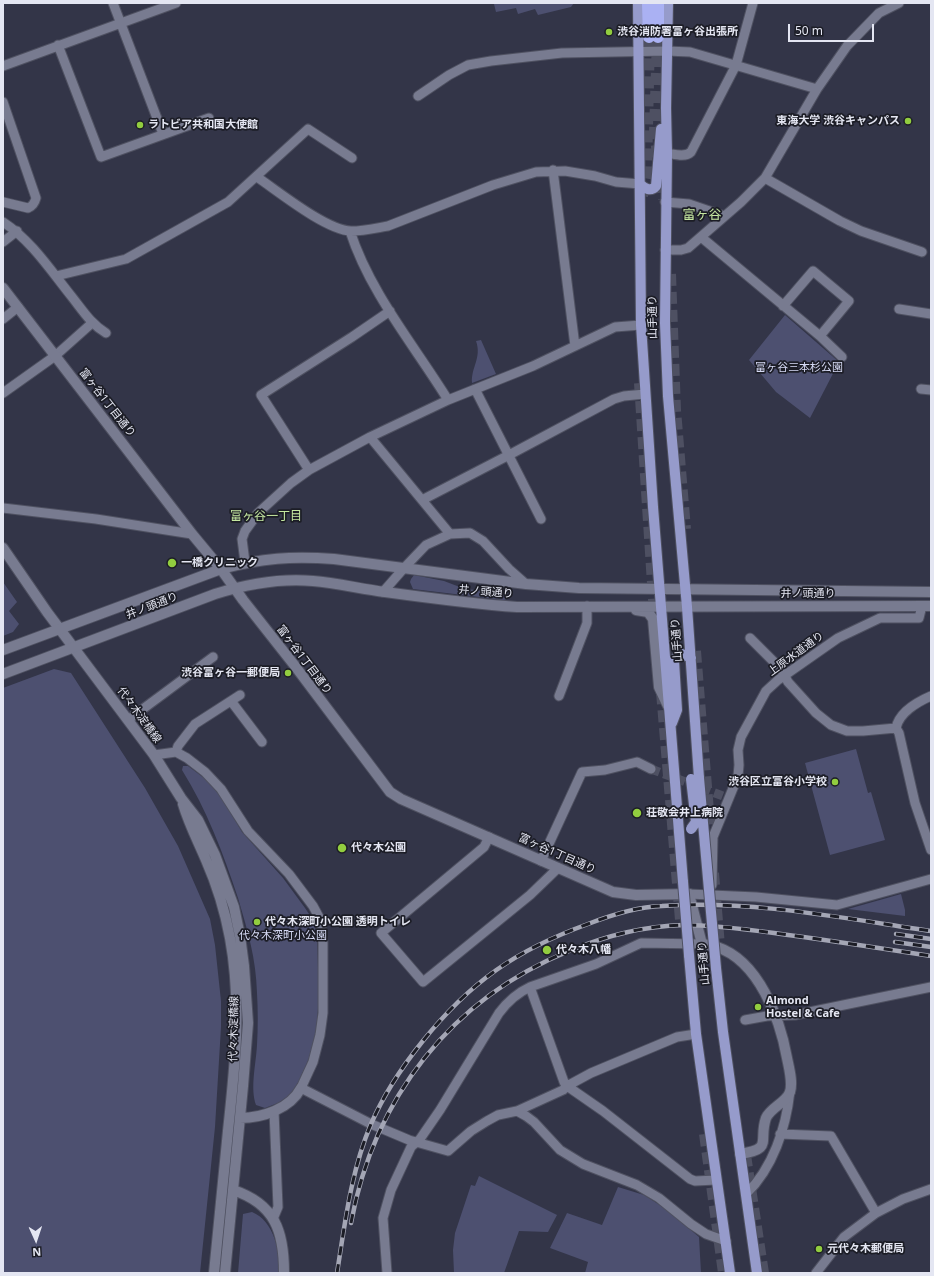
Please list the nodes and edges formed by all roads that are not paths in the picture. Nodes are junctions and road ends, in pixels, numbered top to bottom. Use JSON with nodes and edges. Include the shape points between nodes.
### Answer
{"nodes":[{"id":1,"x":114,"y":3,"type":"edge"},
{"id":2,"x":176,"y":3,"type":"edge"},
{"id":3,"x":638,"y":3,"type":"edge"},
{"id":4,"x":648,"y":3,"type":"edge"},
{"id":5,"x":658,"y":3,"type":"edge"},
{"id":6,"x":668,"y":3,"type":"edge"},
{"id":7,"x":753,"y":3,"type":"edge"},
{"id":8,"x":899,"y":3,"type":"edge"},
{"id":9,"x":121,"y":23,"type":"junction"},
{"id":10,"x":58,"y":45,"type":"junction"},
{"id":11,"x":667,"y":51,"type":"junction"},
{"id":12,"x":639,"y":52,"type":"junction"},
{"id":13,"x":736,"y":65,"type":"junction"},
{"id":14,"x":3,"y":66,"type":"edge"},
{"id":15,"x":817,"y":89,"type":"junction"},
{"id":16,"x":418,"y":96,"type":"dead end"},
{"id":17,"x":3,"y":102,"type":"edge"},
{"id":18,"x":666,"y":108,"type":"junction"},
{"id":19,"x":209,"y":118,"type":"dead end"},
{"id":20,"x":164,"y":134,"type":"junction"},
{"id":21,"x":667,"y":153,"type":"junction"},
{"id":22,"x":352,"y":158,"type":"dead end"},
{"id":23,"x":553,"y":170,"type":"junction"},
{"id":24,"x":258,"y":177,"type":"junction"},
{"id":25,"x":765,"y":178,"type":"junction"},
{"id":26,"x":640,"y":184,"type":"junction"},
{"id":27,"x":3,"y":202,"type":"edge"},
{"id":28,"x":665,"y":202,"type":"junction"},
{"id":29,"x":724,"y":216,"type":"junction"},
{"id":30,"x":3,"y":222,"type":"edge"},
{"id":31,"x":17,"y":231,"type":"junction"},
{"id":32,"x":350,"y":231,"type":"junction"},
{"id":33,"x":701,"y":237,"type":"junction"},
{"id":34,"x":3,"y":242,"type":"edge"},
{"id":35,"x":665,"y":250,"type":"junction"},
{"id":36,"x":922,"y":252,"type":"dead end"},
{"id":37,"x":56,"y":276,"type":"junction"},
{"id":38,"x":3,"y":288,"type":"edge"},
{"id":39,"x":783,"y":306,"type":"junction"},
{"id":40,"x":18,"y":307,"type":"junction"},
{"id":41,"x":899,"y":309,"type":"dead end"},
{"id":42,"x":390,"y":311,"type":"junction"},
{"id":43,"x":931,"y":314,"type":"edge"},
{"id":44,"x":3,"y":319,"type":"edge"},
{"id":45,"x":92,"y":323,"type":"junction"},
{"id":46,"x":641,"y":325,"type":"junction"},
{"id":47,"x":106,"y":333,"type":"dead end"},
{"id":48,"x":820,"y":336,"type":"junction"},
{"id":49,"x":575,"y":346,"type":"junction"},
{"id":50,"x":55,"y":356,"type":"junction"},
{"id":51,"x":842,"y":357,"type":"dead end"},
{"id":52,"x":474,"y":389,"type":"junction"},
{"id":53,"x":920,"y":389,"type":"dead end"},
{"id":54,"x":931,"y":390,"type":"edge"},
{"id":55,"x":3,"y":393,"type":"edge"},
{"id":56,"x":645,"y":394,"type":"junction"},
{"id":57,"x":448,"y":400,"type":"junction"},
{"id":58,"x":370,"y":437,"type":"junction"},
{"id":59,"x":509,"y":455,"type":"junction"},
{"id":60,"x":309,"y":470,"type":"junction"},
{"id":61,"x":422,"y":500,"type":"junction"},
{"id":62,"x":3,"y":508,"type":"edge"},
{"id":63,"x":541,"y":519,"type":"dead end"},
{"id":64,"x":192,"y":534,"type":"junction"},
{"id":65,"x":450,"y":534,"type":"junction"},
{"id":66,"x":3,"y":548,"type":"edge"},
{"id":67,"x":245,"y":562,"type":"junction"},
{"id":68,"x":404,"y":568,"type":"junction"},
{"id":69,"x":221,"y":569,"type":"junction"},
{"id":70,"x":526,"y":584,"type":"junction"},
{"id":71,"x":234,"y":588,"type":"junction"},
{"id":72,"x":660,"y":589,"type":"junction"},
{"id":73,"x":685,"y":589,"type":"junction"},
{"id":74,"x":384,"y":592,"type":"junction"},
{"id":75,"x":931,"y":592,"type":"edge"},
{"id":76,"x":587,"y":606,"type":"junction"},
{"id":77,"x":661,"y":606,"type":"junction"},
{"id":78,"x":926,"y":606,"type":"edge"},
{"id":79,"x":687,"y":607,"type":"junction"},
{"id":80,"x":60,"y":629,"type":"junction"},
{"id":81,"x":750,"y":638,"type":"dead end"},
{"id":82,"x":75,"y":648,"type":"junction"},
{"id":83,"x":3,"y":650,"type":"edge"},
{"id":84,"x":213,"y":657,"type":"dead end"},
{"id":85,"x":691,"y":658,"type":"junction"},
{"id":86,"x":3,"y":674,"type":"edge"},
{"id":87,"x":785,"y":676,"type":"junction"},
{"id":88,"x":240,"y":696,"type":"dead end"},
{"id":89,"x":559,"y":696,"type":"dead end"},
{"id":90,"x":931,"y":696,"type":"edge"},
{"id":91,"x":231,"y":701,"type":"junction"},
{"id":92,"x":669,"y":708,"type":"junction"},
{"id":93,"x":128,"y":720,"type":"junction"},
{"id":94,"x":671,"y":727,"type":"junction"},
{"id":95,"x":896,"y":728,"type":"junction"},
{"id":96,"x":262,"y":742,"type":"dead end"},
{"id":97,"x":176,"y":752,"type":"junction"},
{"id":98,"x":154,"y":755,"type":"junction"},
{"id":99,"x":651,"y":769,"type":"tunnel mouth"},
{"id":100,"x":695,"y":778,"type":"junction"},
{"id":101,"x":181,"y":798,"type":"junction"},
{"id":102,"x":679,"y":826,"type":"junction"},
{"id":103,"x":489,"y":837,"type":"junction"},
{"id":104,"x":931,"y":850,"type":"edge"},
{"id":105,"x":541,"y":861,"type":"junction"},
{"id":106,"x":558,"y":868,"type":"junction"},
{"id":107,"x":931,"y":879,"type":"edge"},
{"id":108,"x":689,"y":894,"type":"junction"},
{"id":109,"x":712,"y":894,"type":"junction"},
{"id":110,"x":702,"y":944,"type":"junction"},
{"id":111,"x":530,"y":987,"type":"junction"},
{"id":112,"x":931,"y":987,"type":"edge"},
{"id":113,"x":776,"y":1017,"type":"junction"},
{"id":114,"x":745,"y":1020,"type":"dead end"},
{"id":115,"x":696,"y":1034,"type":"junction"},
{"id":116,"x":567,"y":1086,"type":"junction"},
{"id":117,"x":301,"y":1088,"type":"junction"},
{"id":118,"x":790,"y":1091,"type":"junction"},
{"id":119,"x":274,"y":1110,"type":"junction"},
{"id":120,"x":517,"y":1111,"type":"junction"},
{"id":121,"x":240,"y":1118,"type":"junction"},
{"id":122,"x":780,"y":1134,"type":"junction"},
{"id":123,"x":415,"y":1142,"type":"junction"},
{"id":124,"x":740,"y":1154,"type":"junction"},
{"id":125,"x":716,"y":1180,"type":"junction"},
{"id":126,"x":931,"y":1189,"type":"edge"},
{"id":127,"x":233,"y":1190,"type":"junction"},
{"id":128,"x":746,"y":1194,"type":"junction"},
{"id":129,"x":876,"y":1213,"type":"junction"},
{"id":130,"x":273,"y":1219,"type":"junction"},
{"id":131,"x":726,"y":1241,"type":"junction"},
{"id":132,"x":214,"y":1273,"type":"edge"},
{"id":133,"x":225,"y":1273,"type":"edge"},
{"id":134,"x":284,"y":1273,"type":"edge"},
{"id":135,"x":387,"y":1273,"type":"edge"},
{"id":136,"x":730,"y":1273,"type":"edge"},
{"id":137,"x":757,"y":1273,"type":"edge"},
{"id":138,"x":816,"y":1273,"type":"edge"}],
"edges":[{"from":1,"to":9,"type":"street"},
{"from":2,"to":9,"type":"street"},
{"from":3,"to":12,"type":"main road","name":"山手通り"},
{"from":4,"to":5,"type":"highway","via":[[653,37]]},
{"from":6,"to":11,"type":"main road","name":"山手通り"},
{"from":7,"to":13,"type":"street"},
{"from":8,"to":15,"type":"street","via":[[879,12],[853,40]]},
{"from":9,"to":10,"type":"street"},
{"from":9,"to":20,"type":"street"},
{"from":10,"to":14,"type":"street"},
{"from":10,"to":20,"type":"street","via":[[101,157]]},
{"from":11,"to":12,"type":"street"},
{"from":11,"to":13,"type":"street","via":[[690,52]]},
{"from":11,"to":18,"type":"main road","name":"山手通り"},
{"from":12,"to":16,"type":"street","via":[[562,53],[468,65]]},
{"from":12,"to":26,"type":"main road","name":"山手通り"},
{"from":13,"to":15,"type":"street"},
{"from":13,"to":21,"type":"street","via":[[691,152],[683,155]]},
{"from":15,"to":25,"type":"street"},
{"from":17,"to":27,"type":"street","via":[[36,198],[28,208]]},
{"from":18,"to":21,"type":"main road","name":"山手通り"},
{"from":18,"to":26,"type":"main road","via":[[662,118],[656,186],[650,190]]},
{"from":19,"to":20,"type":"street"},
{"from":21,"to":28,"type":"main road","name":"山手通り"},
{"from":22,"to":24,"type":"street","via":[[308,129]]},
{"from":23,"to":26,"type":"street"},
{"from":23,"to":32,"type":"street","via":[[517,176],[493,184],[388,226]]},
{"from":23,"to":49,"type":"street"},
{"from":24,"to":32,"type":"street","via":[[321,220]]},
{"from":24,"to":37,"type":"street","via":[[228,202],[136,255]]},
{"from":25,"to":29,"type":"street"},
{"from":25,"to":36,"type":"street","via":[[861,231]]},
{"from":26,"to":46,"type":"main road","name":"山手通り"},
{"from":28,"to":29,"type":"street","via":[[690,204]]},
{"from":28,"to":35,"type":"main road","name":"山手通り"},
{"from":29,"to":33,"type":"street"},
{"from":30,"to":31,"type":"street"},
{"from":31,"to":34,"type":"street"},
{"from":31,"to":37,"type":"street"},
{"from":32,"to":42,"type":"street","via":[[380,296]]},
{"from":33,"to":35,"type":"street","via":[[688,248]]},
{"from":33,"to":39,"type":"street"},
{"from":35,"to":73,"type":"main road","name":"山手通り","via":[[668,396]]},
{"from":37,"to":45,"type":"street"},
{"from":38,"to":40,"type":"street","name":"富ヶ谷1丁目通り"},
{"from":39,"to":48,"type":"street"},
{"from":39,"to":48,"type":"street","via":[[813,271],[849,301]]},
{"from":40,"to":44,"type":"street"},
{"from":40,"to":50,"type":"street","name":"富ヶ谷1丁目通り"},
{"from":41,"to":43,"type":"street"},
{"from":42,"to":57,"type":"street"},
{"from":42,"to":60,"type":"street","via":[[261,395]]},
{"from":45,"to":47,"type":"street"},
{"from":45,"to":50,"type":"street"},
{"from":46,"to":49,"type":"street","via":[[615,327]]},
{"from":46,"to":56,"type":"main road","name":"山手通り"},
{"from":48,"to":51,"type":"street"},
{"from":49,"to":52,"type":"street"},
{"from":50,"to":55,"type":"street"},
{"from":50,"to":64,"type":"street","name":"富ヶ谷1丁目通り"},
{"from":52,"to":57,"type":"street"},
{"from":52,"to":59,"type":"street"},
{"from":53,"to":54,"type":"street"},
{"from":56,"to":59,"type":"street","via":[[614,398]]},
{"from":56,"to":72,"type":"main road","name":"山手通り"},
{"from":57,"to":58,"type":"street"},
{"from":58,"to":60,"type":"street"},
{"from":58,"to":61,"type":"street"},
{"from":59,"to":61,"type":"street"},
{"from":59,"to":63,"type":"street"},
{"from":60,"to":67,"type":"street","via":[[273,498],[245,531],[242,539]]},
{"from":61,"to":65,"type":"street"},
{"from":62,"to":64,"type":"street"},
{"from":64,"to":69,"type":"street","name":"富ヶ谷1丁目通り"},
{"from":65,"to":68,"type":"street","via":[[426,545]]},
{"from":65,"to":70,"type":"street","via":[[470,533],[482,541]]},
{"from":66,"to":80,"type":"street"},
{"from":67,"to":68,"type":"street","name":"井ノ頭通り","via":[[304,557]]},
{"from":67,"to":69,"type":"street","name":"井ノ頭通り"},
{"from":68,"to":70,"type":"street","name":"井ノ頭通り"},
{"from":68,"to":74,"type":"street"},
{"from":69,"to":71,"type":"street","name":"富ヶ谷1丁目通り"},
{"from":69,"to":80,"type":"street","name":"井ノ頭通り"},
{"from":70,"to":72,"type":"street","name":"井ノ頭通り","via":[[579,588]]},
{"from":71,"to":74,"type":"street","name":"井ノ頭通り","via":[[275,581],[312,581]]},
{"from":71,"to":82,"type":"street","name":"井ノ頭通り"},
{"from":71,"to":103,"type":"street","name":"富ヶ谷1丁目通り","via":[[390,792],[400,799]]},
{"from":72,"to":73,"type":"street","name":"井ノ頭通り"},
{"from":72,"to":77,"type":"main road","name":"山手通り"},
{"from":73,"to":75,"type":"street","name":"井ノ頭通り"},
{"from":73,"to":79,"type":"main road","name":"山手通り"},
{"from":74,"to":76,"type":"street","name":"井ノ頭通り","via":[[517,607]]},
{"from":76,"to":77,"type":"street","name":"井ノ頭通り"},
{"from":76,"to":89,"type":"street","via":[[587,623]]},
{"from":76,"to":92,"type":"street","via":[[648,612],[653,620],[659,687]]},
{"from":77,"to":79,"type":"street","name":"井ノ頭通り"},
{"from":77,"to":92,"type":"main road","name":"山手通り"},
{"from":78,"to":79,"type":"street","name":"井ノ頭通り"},
{"from":78,"to":87,"type":"street","name":"上原水道通り","via":[[919,618],[880,618],[838,638]]},
{"from":79,"to":85,"type":"main road","name":"山手通り"},
{"from":80,"to":82,"type":"street"},
{"from":80,"to":83,"type":"street","name":"井ノ頭通り"},
{"from":81,"to":87,"type":"street"},
{"from":82,"to":86,"type":"street","name":"井ノ頭通り"},
{"from":82,"to":93,"type":"street","name":"代々木淀橋線"},
{"from":84,"to":93,"type":"street"},
{"from":85,"to":94,"type":"main road","via":[[679,654],[674,658],[677,710]]},
{"from":85,"to":100,"type":"main road","name":"山手通り","via":[[698,742]]},
{"from":87,"to":95,"type":"street","via":[[816,713],[831,724],[847,731]]},
{"from":87,"to":109,"type":"street","name":"上原水道通り","via":[[766,691],[741,737],[738,776],[726,798],[713,837]]},
{"from":88,"to":91,"type":"street"},
{"from":90,"to":95,"type":"street","via":[[906,712],[898,721]]},
{"from":91,"to":96,"type":"street"},
{"from":91,"to":97,"type":"street","via":[[195,724]]},
{"from":92,"to":94,"type":"main road","name":"山手通り"},
{"from":93,"to":98,"type":"street","name":"代々木淀橋線"},
{"from":94,"to":102,"type":"main road","name":"山手通り"},
{"from":95,"to":104,"type":"street","via":[[915,803]]},
{"from":97,"to":98,"type":"street"},
{"from":97,"to":117,"type":"street","via":[[205,772],[221,789],[248,831],[289,874],[320,919],[323,943],[323,1013],[313,1062]]},
{"from":98,"to":101,"type":"street","name":"代々木淀橋線"},
{"from":99,"to":105,"type":"street","via":[[637,762],[605,770],[582,772]]},
{"from":100,"to":102,"type":"main road","bridge":true,"via":[[696,822],[691,829]]},
{"from":100,"to":124,"type":"main road","name":"山手通り","bridge":true,"via":[[723,1032]]},
{"from":101,"to":121,"type":"street","name":"代々木淀橋線","via":[[198,820],[215,855],[234,907],[240,936],[248,1023]]},
{"from":101,"to":132,"type":"street","name":"代々木淀橋線","via":[[188,822],[214,880],[224,910],[235,966],[237,993],[237,1044]]},
{"from":102,"to":115,"type":"main road","name":"山手通り","bridge":true},
{"from":103,"to":105,"type":"street","name":"富ヶ谷1丁目通り"},
{"from":103,"to":106,"type":"street","via":[[484,847],[381,933],[423,982],[530,895]]},
{"from":105,"to":106,"type":"street","name":"富ヶ谷1丁目通り"},
{"from":106,"to":108,"type":"street","name":"富ヶ谷1丁目通り","via":[[623,894]]},
{"from":107,"to":109,"type":"street","via":[[837,905]]},
{"from":108,"to":109,"type":"street"},
{"from":108,"to":110,"type":"street"},
{"from":110,"to":111,"type":"street","via":[[641,943],[596,964]]},
{"from":110,"to":113,"type":"street","via":[[717,947],[740,962],[758,982]]},
{"from":111,"to":116,"type":"street"},
{"from":111,"to":123,"type":"street","via":[[510,999],[498,1013],[440,1110],[420,1139]]},
{"from":112,"to":113,"type":"street"},
{"from":113,"to":114,"type":"street"},
{"from":113,"to":118,"type":"street","via":[[786,1053]]},
{"from":115,"to":116,"type":"street","via":[[677,1037],[591,1073]]},
{"from":115,"to":125,"type":"main road","name":"山手通り"},
{"from":116,"to":120,"type":"street"},
{"from":116,"to":125,"type":"street","via":[[690,1179]]},
{"from":117,"to":119,"type":"street","via":[[297,1096]]},
{"from":117,"to":123,"type":"street","via":[[371,1124]]},
{"from":118,"to":122,"type":"street"},
{"from":118,"to":124,"type":"street","via":[[768,1114],[764,1125],[764,1141],[760,1148]]},
{"from":119,"to":121,"type":"street","via":[[250,1118]]},
{"from":119,"to":130,"type":"street","via":[[278,1207]]},
{"from":120,"to":123,"type":"street","via":[[498,1115],[487,1121],[448,1151]]},
{"from":120,"to":131,"type":"street","via":[[534,1122],[560,1150],[583,1164],[637,1185],[659,1198],[706,1234]]},
{"from":121,"to":127,"type":"street","name":"代々木淀橋線"},
{"from":122,"to":128,"type":"street","via":[[766,1171]]},
{"from":122,"to":129,"type":"street","via":[[831,1136]]},
{"from":123,"to":135,"type":"street","via":[[391,1190],[384,1218]]},
{"from":124,"to":128,"type":"main road","name":"山手通り"},
{"from":125,"to":131,"type":"main road","name":"山手通り"},
{"from":126,"to":129,"type":"street","via":[[903,1199]]},
{"from":127,"to":130,"type":"street","via":[[252,1198],[263,1206]]},
{"from":127,"to":133,"type":"street","name":"代々木淀橋線"},
{"from":128,"to":137,"type":"main road","name":"山手通り"},
{"from":129,"to":138,"type":"street","via":[[844,1237]]},
{"from":130,"to":134,"type":"street","via":[[283,1246]]},
{"from":131,"to":136,"type":"main road","name":"山手通り"}]}
